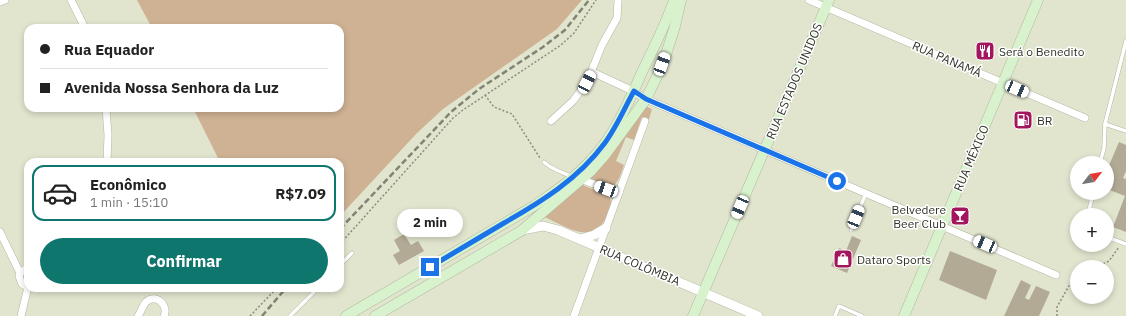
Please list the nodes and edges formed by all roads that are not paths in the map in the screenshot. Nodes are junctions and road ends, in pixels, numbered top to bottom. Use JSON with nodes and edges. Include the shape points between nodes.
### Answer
{"nodes":[{"id":1,"x":5,"y":0,"type":"edge"},
{"id":2,"x":71,"y":0,"type":"edge"},
{"id":3,"x":618,"y":0,"type":"edge"},
{"id":4,"x":674,"y":0,"type":"edge"},
{"id":5,"x":681,"y":0,"type":"edge"},
{"id":6,"x":809,"y":0,"type":"edge"},
{"id":7,"x":1038,"y":0,"type":"edge"},
{"id":8,"x":0,"y":2,"type":"edge"},
{"id":9,"x":827,"y":4,"type":"edge"},
{"id":10,"x":83,"y":24,"type":"edge"},
{"id":11,"x":1126,"y":41,"type":"edge"},
{"id":12,"x":592,"y":72,"type":"junction"},
{"id":13,"x":1003,"y":83,"type":"junction"},
{"id":14,"x":634,"y":91,"type":"junction"},
{"id":15,"x":646,"y":99,"type":"junction"},
{"id":16,"x":106,"y":112,"type":"edge"},
{"id":17,"x":1085,"y":118,"type":"dead end"},
{"id":18,"x":551,"y":121,"type":"dead end"},
{"id":19,"x":645,"y":121,"type":"dead end"},
{"id":20,"x":1105,"y":124,"type":"junction"},
{"id":21,"x":1126,"y":131,"type":"edge"},
{"id":22,"x":764,"y":150,"type":"junction"},
{"id":23,"x":1102,"y":156,"type":"edge"},
{"id":24,"x":107,"y":158,"type":"edge"},
{"id":25,"x":544,"y":162,"type":"road end"},
{"id":26,"x":577,"y":178,"type":"junction"},
{"id":27,"x":619,"y":193,"type":"junction"},
{"id":28,"x":866,"y":193,"type":"junction"},
{"id":29,"x":942,"y":226,"type":"junction"},
{"id":30,"x":606,"y":228,"type":"junction"},
{"id":31,"x":851,"y":230,"type":"dead end"},
{"id":32,"x":521,"y":231,"type":"junction"},
{"id":33,"x":0,"y":232,"type":"edge"},
{"id":34,"x":580,"y":239,"type":"junction"},
{"id":35,"x":1114,"y":239,"type":"edge"},
{"id":36,"x":1124,"y":243,"type":"edge"},
{"id":37,"x":599,"y":247,"type":"junction"},
{"id":38,"x":352,"y":253,"type":"dead end"},
{"id":39,"x":344,"y":261,"type":"edge"},
{"id":40,"x":24,"y":270,"type":"edge"},
{"id":41,"x":20,"y":273,"type":"junction"},
{"id":42,"x":1056,"y":275,"type":"dead end"},
{"id":43,"x":24,"y":285,"type":"edge"},
{"id":44,"x":27,"y":292,"type":"edge"},
{"id":45,"x":314,"y":292,"type":"edge"},
{"id":46,"x":703,"y":292,"type":"junction"},
{"id":47,"x":20,"y":316,"type":"edge"},
{"id":48,"x":138,"y":316,"type":"edge"},
{"id":49,"x":164,"y":316,"type":"edge"},
{"id":50,"x":290,"y":316,"type":"edge"},
{"id":51,"x":346,"y":316,"type":"edge"},
{"id":52,"x":375,"y":316,"type":"edge"},
{"id":53,"x":574,"y":316,"type":"edge"},
{"id":54,"x":693,"y":316,"type":"edge"},
{"id":55,"x":758,"y":316,"type":"edge"},
{"id":56,"x":835,"y":316,"type":"edge"},
{"id":57,"x":862,"y":316,"type":"edge"},
{"id":58,"x":904,"y":316,"type":"edge"}],
"edges":[{"from":1,"to":8,"type":"street"},
{"from":2,"to":10,"type":"street"},
{"from":3,"to":12,"type":"street","via":[[616,18]]},
{"from":4,"to":14,"type":"main road"},
{"from":5,"to":15,"type":"main road","via":[[667,52]]},
{"from":6,"to":9,"type":"street","name":"RUA PANAMÁ"},
{"from":7,"to":13,"type":"main road","name":"RUA MÉXICO"},
{"from":9,"to":13,"type":"street","name":"RUA PANAMÁ"},
{"from":9,"to":22,"type":"main road","name":"RUA ESTADOS UNIDOS"},
{"from":11,"to":20,"type":"lane"},
{"from":12,"to":14,"type":"street"},
{"from":12,"to":18,"type":"street","via":[[573,101]]},
{"from":13,"to":17,"type":"street","name":"RUA PANAMÁ"},
{"from":13,"to":29,"type":"main road","name":"RUA MÉXICO"},
{"from":14,"to":15,"type":"street"},
{"from":14,"to":26,"type":"main road","via":[[614,129]]},
{"from":15,"to":22,"type":"street"},
{"from":15,"to":26,"type":"main road","via":[[605,155]]},
{"from":16,"to":24,"type":"street"},
{"from":19,"to":27,"type":"street"},
{"from":20,"to":21,"type":"lane"},
{"from":20,"to":23,"type":"lane"},
{"from":22,"to":28,"type":"street"},
{"from":22,"to":46,"type":"main road","name":"RUA ESTADOS UNIDOS"},
{"from":25,"to":26,"type":"lane","via":[[557,171]]},
{"from":26,"to":27,"type":"street"},
{"from":26,"to":32,"type":"main road"},
{"from":26,"to":51,"type":"main road"},
{"from":27,"to":30,"type":"street"},
{"from":28,"to":29,"type":"street"},
{"from":28,"to":31,"type":"lane"},
{"from":29,"to":42,"type":"street"},
{"from":29,"to":58,"type":"main road","name":"RUA MÉXICO"},
{"from":30,"to":34,"type":"street"},
{"from":30,"to":37,"type":"street"},
{"from":32,"to":34,"type":"street","name":"RUA COLÔMBIA","via":[[543,226]]},
{"from":32,"to":52,"type":"main road"},
{"from":33,"to":41,"type":"street"},
{"from":34,"to":37,"type":"street","name":"RUA COLÔMBIA"},
{"from":35,"to":36,"type":"lane"},
{"from":37,"to":46,"type":"street","name":"RUA COLÔMBIA"},
{"from":37,"to":53,"type":"street"},
{"from":38,"to":39,"type":"lane"},
{"from":40,"to":41,"type":"street"},
{"from":41,"to":43,"type":"street","via":[[20,282]]},
{"from":44,"to":47,"type":"street"},
{"from":45,"to":50,"type":"lane"},
{"from":46,"to":54,"type":"main road","name":"RUA ESTADOS UNIDOS"},
{"from":46,"to":55,"type":"street","name":"RUA COLÔMBIA"},
{"from":48,"to":49,"type":"street","via":[[146,302],[152,299],[163,303],[166,308]]},
{"from":56,"to":57,"type":"lane","via":[[839,306]]}]}
